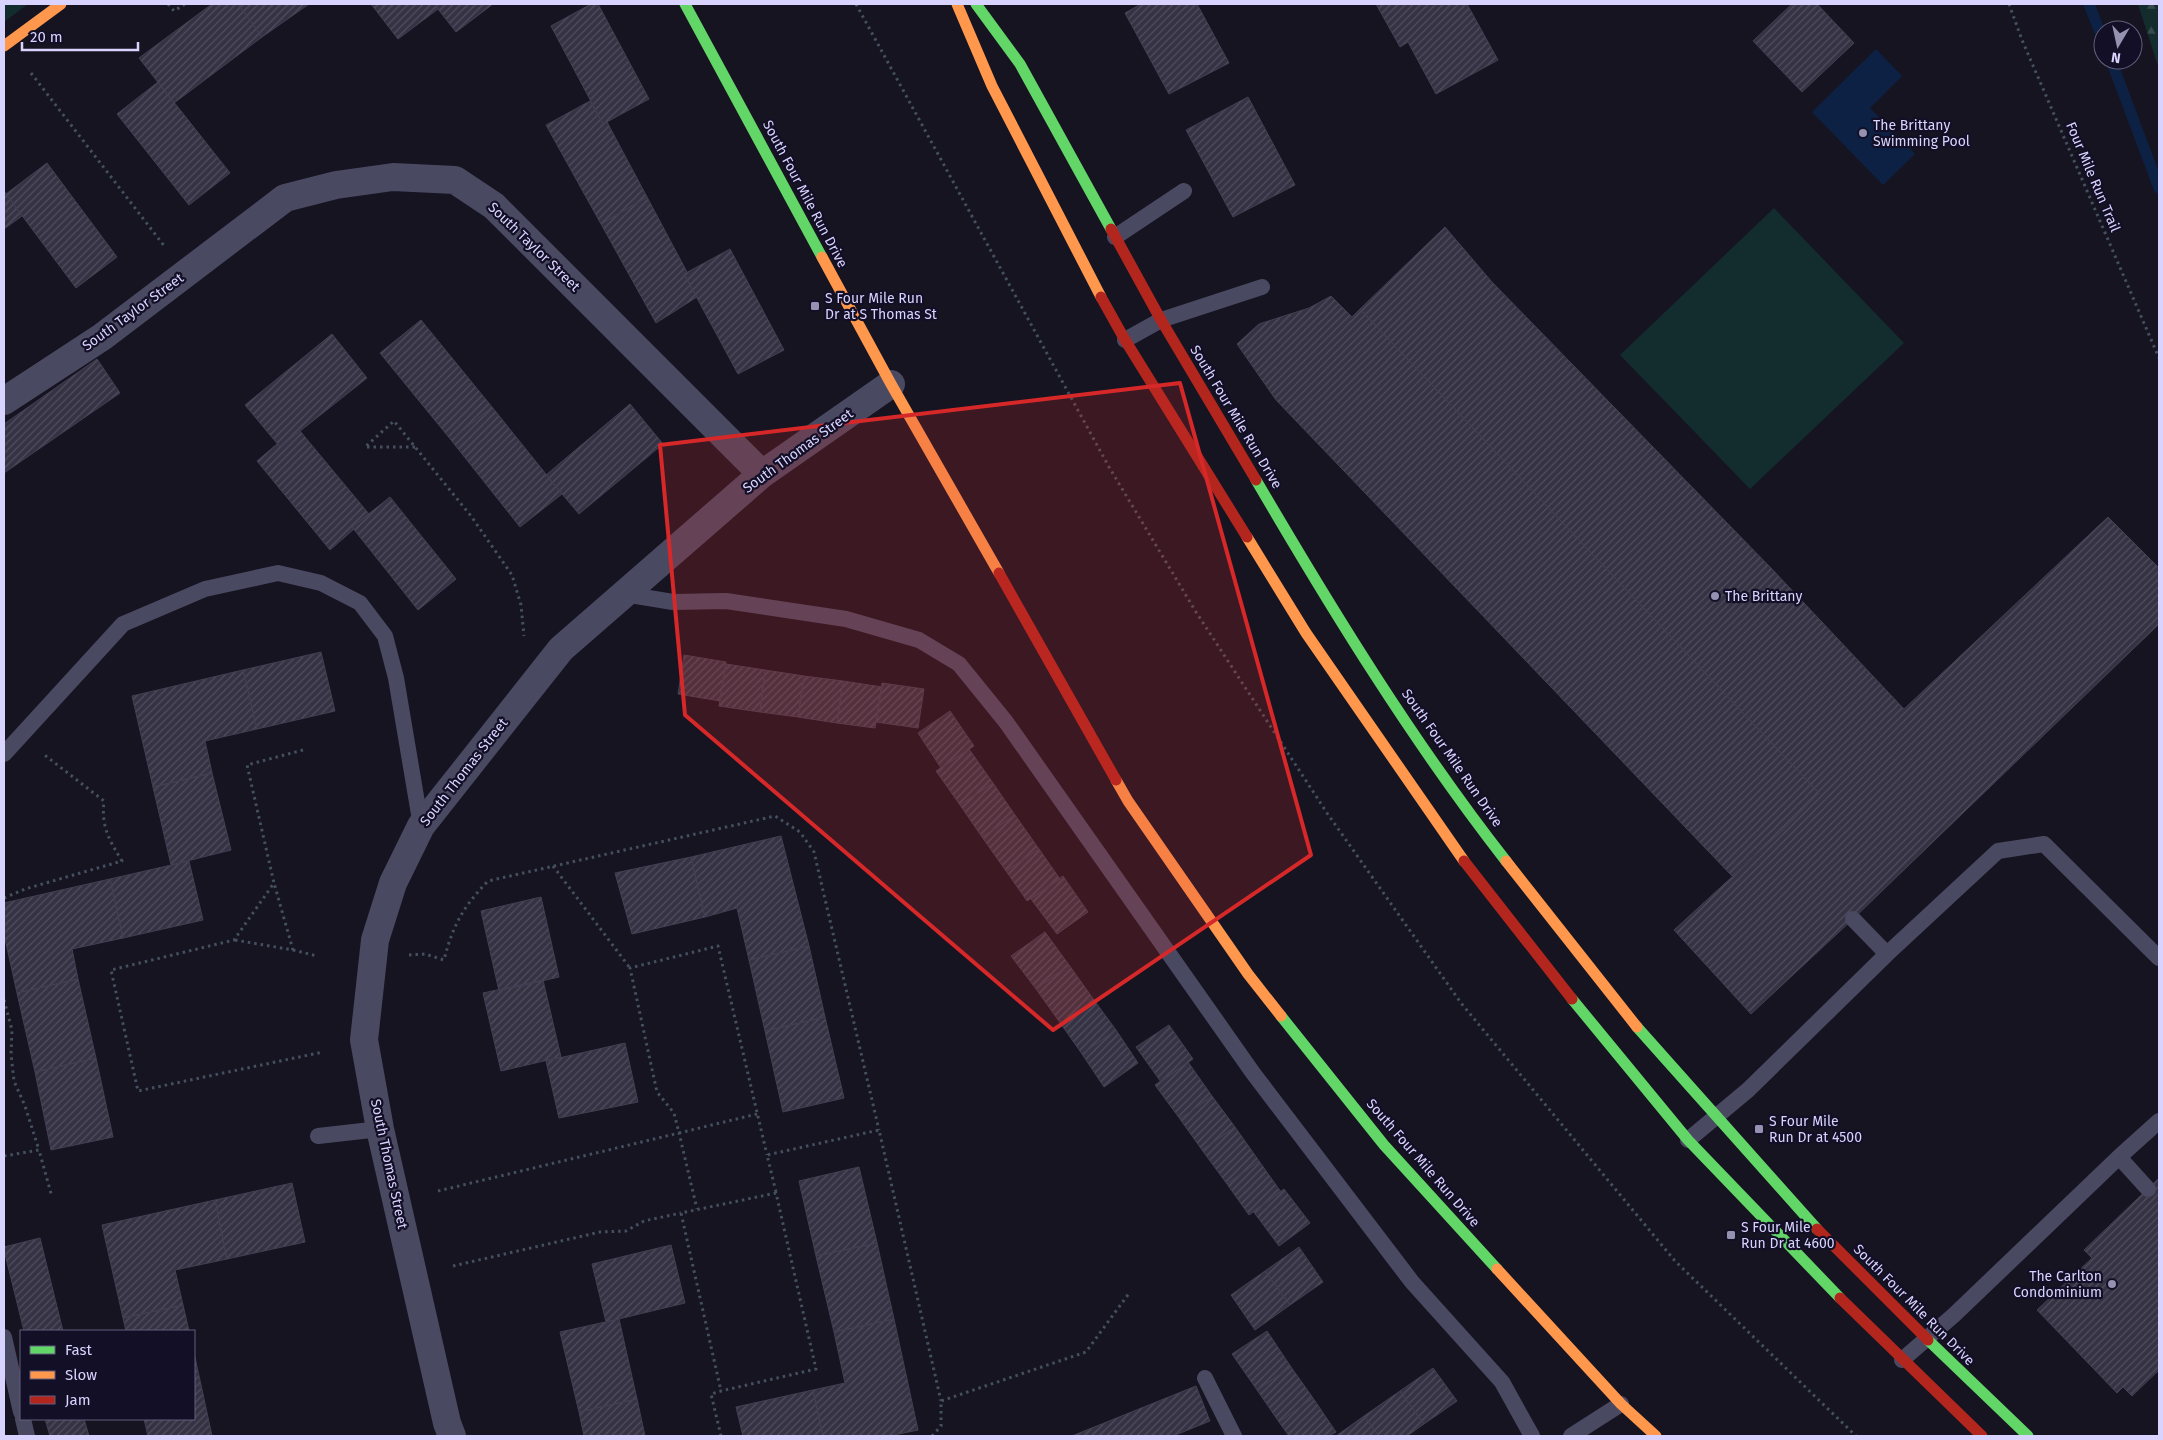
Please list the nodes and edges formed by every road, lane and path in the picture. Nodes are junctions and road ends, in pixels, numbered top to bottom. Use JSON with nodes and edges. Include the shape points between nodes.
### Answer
{"nodes":[{"id":1,"x":61,"y":4,"type":"edge"},
{"id":2,"x":168,"y":4,"type":"edge"},
{"id":3,"x":185,"y":4,"type":"edge"},
{"id":4,"x":685,"y":4,"type":"edge"},
{"id":5,"x":856,"y":4,"type":"edge"},
{"id":6,"x":958,"y":4,"type":"edge"},
{"id":7,"x":976,"y":4,"type":"edge"},
{"id":8,"x":2009,"y":4,"type":"edge"},
{"id":9,"x":4,"y":46,"type":"edge"},
{"id":10,"x":31,"y":73,"type":"dead end"},
{"id":11,"x":1184,"y":191,"type":"dead end"},
{"id":12,"x":1115,"y":237,"type":"junction"},
{"id":13,"x":185,"y":273,"type":"junction"},
{"id":14,"x":1262,"y":287,"type":"dead end"},
{"id":15,"x":1161,"y":320,"type":"junction"},
{"id":16,"x":1126,"y":340,"type":"junction"},
{"id":17,"x":2159,"y":358,"type":"edge"},
{"id":18,"x":891,"y":384,"type":"junction"},
{"id":19,"x":4,"y":401,"type":"edge"},
{"id":20,"x":416,"y":447,"type":"junction"},
{"id":21,"x":762,"y":474,"type":"junction"},
{"id":22,"x":624,"y":594,"type":"junction"},
{"id":23,"x":524,"y":636,"type":"dead end"},
{"id":24,"x":21,"y":736,"type":"junction"},
{"id":25,"x":303,"y":750,"type":"dead end"},
{"id":26,"x":4,"y":754,"type":"edge"},
{"id":27,"x":421,"y":826,"type":"junction"},
{"id":28,"x":553,"y":866,"type":"junction"},
{"id":29,"x":274,"y":883,"type":"junction"},
{"id":30,"x":4,"y":898,"type":"edge"},
{"id":31,"x":1853,"y":919,"type":"dead end"},
{"id":32,"x":234,"y":940,"type":"junction"},
{"id":33,"x":293,"y":950,"type":"junction"},
{"id":34,"x":1887,"y":954,"type":"junction"},
{"id":35,"x":409,"y":955,"type":"dead end"},
{"id":36,"x":318,"y":956,"type":"dead end"},
{"id":37,"x":2159,"y":958,"type":"edge"},
{"id":38,"x":630,"y":968,"type":"junction"},
{"id":39,"x":4,"y":1000,"type":"edge"},
{"id":40,"x":323,"y":1052,"type":"dead end"},
{"id":41,"x":757,"y":1114,"type":"junction"},
{"id":42,"x":1716,"y":1116,"type":"junction"},
{"id":43,"x":2159,"y":1121,"type":"edge"},
{"id":44,"x":380,"y":1129,"type":"junction"},
{"id":45,"x":879,"y":1130,"type":"junction"},
{"id":46,"x":679,"y":1133,"type":"junction"},
{"id":47,"x":318,"y":1136,"type":"dead end"},
{"id":48,"x":1688,"y":1140,"type":"junction"},
{"id":49,"x":39,"y":1150,"type":"junction"},
{"id":50,"x":767,"y":1154,"type":"junction"},
{"id":51,"x":4,"y":1156,"type":"edge"},
{"id":52,"x":2119,"y":1157,"type":"junction"},
{"id":53,"x":2148,"y":1189,"type":"dead end"},
{"id":54,"x":438,"y":1190,"type":"dead end"},
{"id":55,"x":776,"y":1193,"type":"junction"},
{"id":56,"x":52,"y":1197,"type":"dead end"},
{"id":57,"x":697,"y":1209,"type":"junction"},
{"id":58,"x":681,"y":1213,"type":"junction"},
{"id":59,"x":453,"y":1266,"type":"dead end"},
{"id":60,"x":1130,"y":1292,"type":"dead end"},
{"id":61,"x":4,"y":1337,"type":"edge"},
{"id":62,"x":1926,"y":1338,"type":"junction"},
{"id":63,"x":1902,"y":1360,"type":"junction"},
{"id":64,"x":1205,"y":1378,"type":"dead end"},
{"id":65,"x":721,"y":1391,"type":"junction"},
{"id":66,"x":941,"y":1401,"type":"junction"},
{"id":67,"x":1621,"y":1404,"type":"junction"},
{"id":68,"x":20,"y":1408,"type":"edge"},
{"id":69,"x":23,"y":1420,"type":"edge"},
{"id":70,"x":27,"y":1436,"type":"edge"},
{"id":71,"x":452,"y":1436,"type":"edge"},
{"id":72,"x":721,"y":1436,"type":"edge"},
{"id":73,"x":932,"y":1436,"type":"edge"},
{"id":74,"x":1234,"y":1436,"type":"edge"},
{"id":75,"x":1532,"y":1436,"type":"edge"},
{"id":76,"x":1571,"y":1436,"type":"edge"},
{"id":77,"x":1656,"y":1436,"type":"edge"},
{"id":78,"x":1856,"y":1436,"type":"edge"},
{"id":79,"x":1982,"y":1436,"type":"edge"},
{"id":80,"x":2028,"y":1436,"type":"edge"}],
"edges":[{"from":1,"to":9,"type":"main road"},
{"from":2,"to":3,"type":"path","via":[[174,11]]},
{"from":4,"to":18,"type":"main road","name":"South Four Mile Run Drive"},
{"from":5,"to":78,"type":"path","via":[[1109,467],[1196,612],[1333,821],[1461,1003],[1675,1261]]},
{"from":6,"to":16,"type":"main road","via":[[992,86]]},
{"from":7,"to":12,"type":"main road","name":"South Four Mile Run Drive","via":[[1020,64]]},
{"from":8,"to":17,"type":"path","name":"Four Mile Run Trail"},
{"from":10,"to":13,"type":"path"},
{"from":11,"to":12,"type":"lane"},
{"from":12,"to":15,"type":"main road","name":"South Four Mile Run Drive"},
{"from":13,"to":19,"type":"street","name":"South Taylor Street","via":[[102,337]]},
{"from":13,"to":21,"type":"street","name":"South Taylor Street","via":[[285,198],[336,185],[393,177],[455,180],[494,206]]},
{"from":14,"to":15,"type":"lane"},
{"from":15,"to":16,"type":"lane"},
{"from":15,"to":42,"type":"main road","name":"South Four Mile Run Drive","via":[[1336,616],[1473,819],[1628,1017]]},
{"from":16,"to":48,"type":"main road","via":[[1306,633],[1449,841],[1605,1041]]},
{"from":18,"to":21,"type":"street","name":"South Thomas Street"},
{"from":18,"to":67,"type":"main road","name":"South Four Mile Run Drive","via":[[1128,801],[1248,974],[1384,1145]]},
{"from":20,"to":20,"type":"path","via":[[394,421],[365,447],[382,447]]},
{"from":20,"to":23,"type":"path","via":[[471,516],[512,575]]},
{"from":21,"to":22,"type":"street","name":"South Thomas Street"},
{"from":22,"to":27,"type":"street","name":"South Thomas Street","via":[[561,649]]},
{"from":22,"to":75,"type":"lane","via":[[672,602],[726,601],[846,619],[919,640],[959,664],[1006,722],[1253,1073],[1412,1282],[1502,1382]]},
{"from":24,"to":26,"type":"lane"},
{"from":24,"to":27,"type":"lane","via":[[122,624],[205,588],[278,573],[321,583],[360,602],[384,636],[396,678]]},
{"from":24,"to":30,"type":"path","via":[[104,801],[102,817],[110,842],[122,861]]},
{"from":25,"to":29,"type":"path","via":[[247,765]]},
{"from":27,"to":44,"type":"street","name":"South Thomas Street","via":[[393,883],[375,940],[364,1040]]},
{"from":28,"to":35,"type":"path","via":[[488,881],[469,900],[452,932],[444,960],[425,954]]},
{"from":28,"to":38,"type":"path"},
{"from":28,"to":45,"type":"path","via":[[775,816],[800,832],[814,852]]},
{"from":29,"to":32,"type":"path"},
{"from":29,"to":33,"type":"path"},
{"from":31,"to":34,"type":"lane"},
{"from":32,"to":33,"type":"path"},
{"from":32,"to":40,"type":"path","via":[[111,970],[138,1091]]},
{"from":33,"to":36,"type":"path"},
{"from":34,"to":37,"type":"lane","via":[[1998,851],[2044,844]]},
{"from":34,"to":42,"type":"lane","via":[[1748,1090]]},
{"from":38,"to":41,"type":"path","via":[[718,946]]},
{"from":38,"to":46,"type":"path","via":[[657,1092],[674,1113]]},
{"from":39,"to":49,"type":"path","via":[[12,1030],[14,1081]]},
{"from":41,"to":46,"type":"path"},
{"from":41,"to":50,"type":"path"},
{"from":42,"to":48,"type":"lane"},
{"from":42,"to":62,"type":"main road","name":"South Four Mile Run Drive","via":[[1811,1223]]},
{"from":43,"to":52,"type":"lane"},
{"from":44,"to":47,"type":"lane"},
{"from":44,"to":71,"type":"street","name":"South Thomas Street"},
{"from":45,"to":50,"type":"path"},
{"from":45,"to":66,"type":"path"},
{"from":46,"to":54,"type":"path"},
{"from":46,"to":57,"type":"path"},
{"from":48,"to":63,"type":"main road"},
{"from":49,"to":51,"type":"path"},
{"from":49,"to":56,"type":"path"},
{"from":50,"to":55,"type":"path"},
{"from":52,"to":53,"type":"lane"},
{"from":52,"to":62,"type":"lane"},
{"from":55,"to":57,"type":"path"},
{"from":55,"to":65,"type":"path","via":[[816,1369]]},
{"from":57,"to":58,"type":"path"},
{"from":58,"to":59,"type":"path","via":[[644,1220],[626,1232],[600,1232]]},
{"from":58,"to":65,"type":"path"},
{"from":60,"to":66,"type":"path","via":[[1086,1352]]},
{"from":61,"to":68,"type":"lane"},
{"from":62,"to":63,"type":"lane"},
{"from":62,"to":80,"type":"main road","name":"South Four Mile Run Drive"},
{"from":63,"to":79,"type":"main road"},
{"from":64,"to":74,"type":"lane"},
{"from":65,"to":72,"type":"path","via":[[711,1394]]},
{"from":66,"to":73,"type":"path","via":[[941,1426]]},
{"from":67,"to":76,"type":"lane"},
{"from":67,"to":77,"type":"main road","name":"South Four Mile Run Drive"},
{"from":69,"to":70,"type":"lane"}]}
